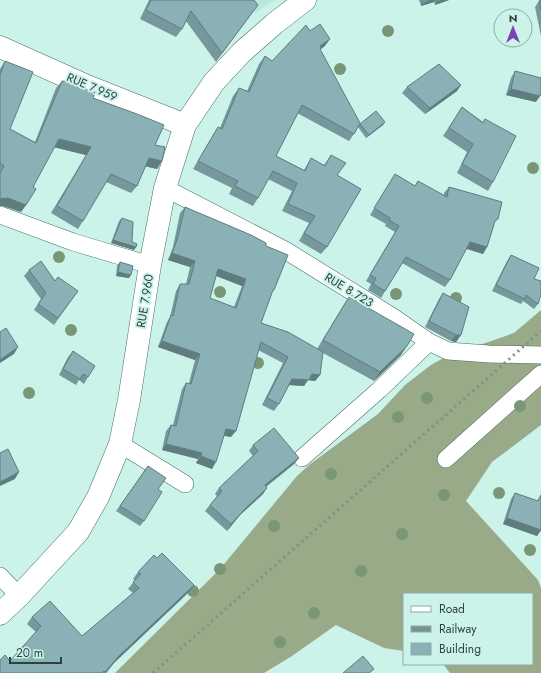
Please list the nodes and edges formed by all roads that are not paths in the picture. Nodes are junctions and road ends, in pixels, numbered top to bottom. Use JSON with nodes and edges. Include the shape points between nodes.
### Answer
{"nodes":[{"id":1,"x":305,"y":0,"type":"edge"},
{"id":2,"x":0,"y":47,"type":"edge"},
{"id":3,"x":185,"y":125,"type":"junction"},
{"id":4,"x":166,"y":188,"type":"junction"},
{"id":5,"x":0,"y":215,"type":"edge"},
{"id":6,"x":150,"y":265,"type":"junction"},
{"id":7,"x":429,"y":342,"type":"junction"},
{"id":8,"x":541,"y":355,"type":"edge"},
{"id":9,"x":541,"y":374,"type":"edge"},
{"id":10,"x":120,"y":444,"type":"junction"},
{"id":11,"x":302,"y":458,"type":"dead end"},
{"id":12,"x":446,"y":459,"type":"dead end"},
{"id":13,"x":185,"y":484,"type":"dead end"},
{"id":14,"x":0,"y":576,"type":"edge"},
{"id":15,"x":19,"y":596,"type":"junction"},
{"id":16,"x":0,"y":614,"type":"edge"}],
"edges":[{"from":1,"to":3,"type":"street","name":"RUE 7.960","via":[[242,52],[214,82]]},
{"from":2,"to":3,"type":"street","name":"RUE 7.959","via":[[87,86]]},
{"from":3,"to":4,"type":"street","name":"RUE 7.960"},
{"from":4,"to":6,"type":"street","name":"RUE 7.960"},
{"from":4,"to":7,"type":"street","name":"RUE 8.723","via":[[285,250]]},
{"from":5,"to":6,"type":"street"},
{"from":6,"to":10,"type":"street","name":"RUE 7.960"},
{"from":7,"to":8,"type":"street","name":"RUE 8.723","via":[[448,351]]},
{"from":7,"to":11,"type":"street"},
{"from":9,"to":12,"type":"street"},
{"from":10,"to":13,"type":"street"},
{"from":10,"to":15,"type":"street","name":"RUE 7.960","via":[[98,497],[78,532]]},
{"from":14,"to":15,"type":"street"},
{"from":15,"to":16,"type":"street","name":"RUE 7.960"}]}
